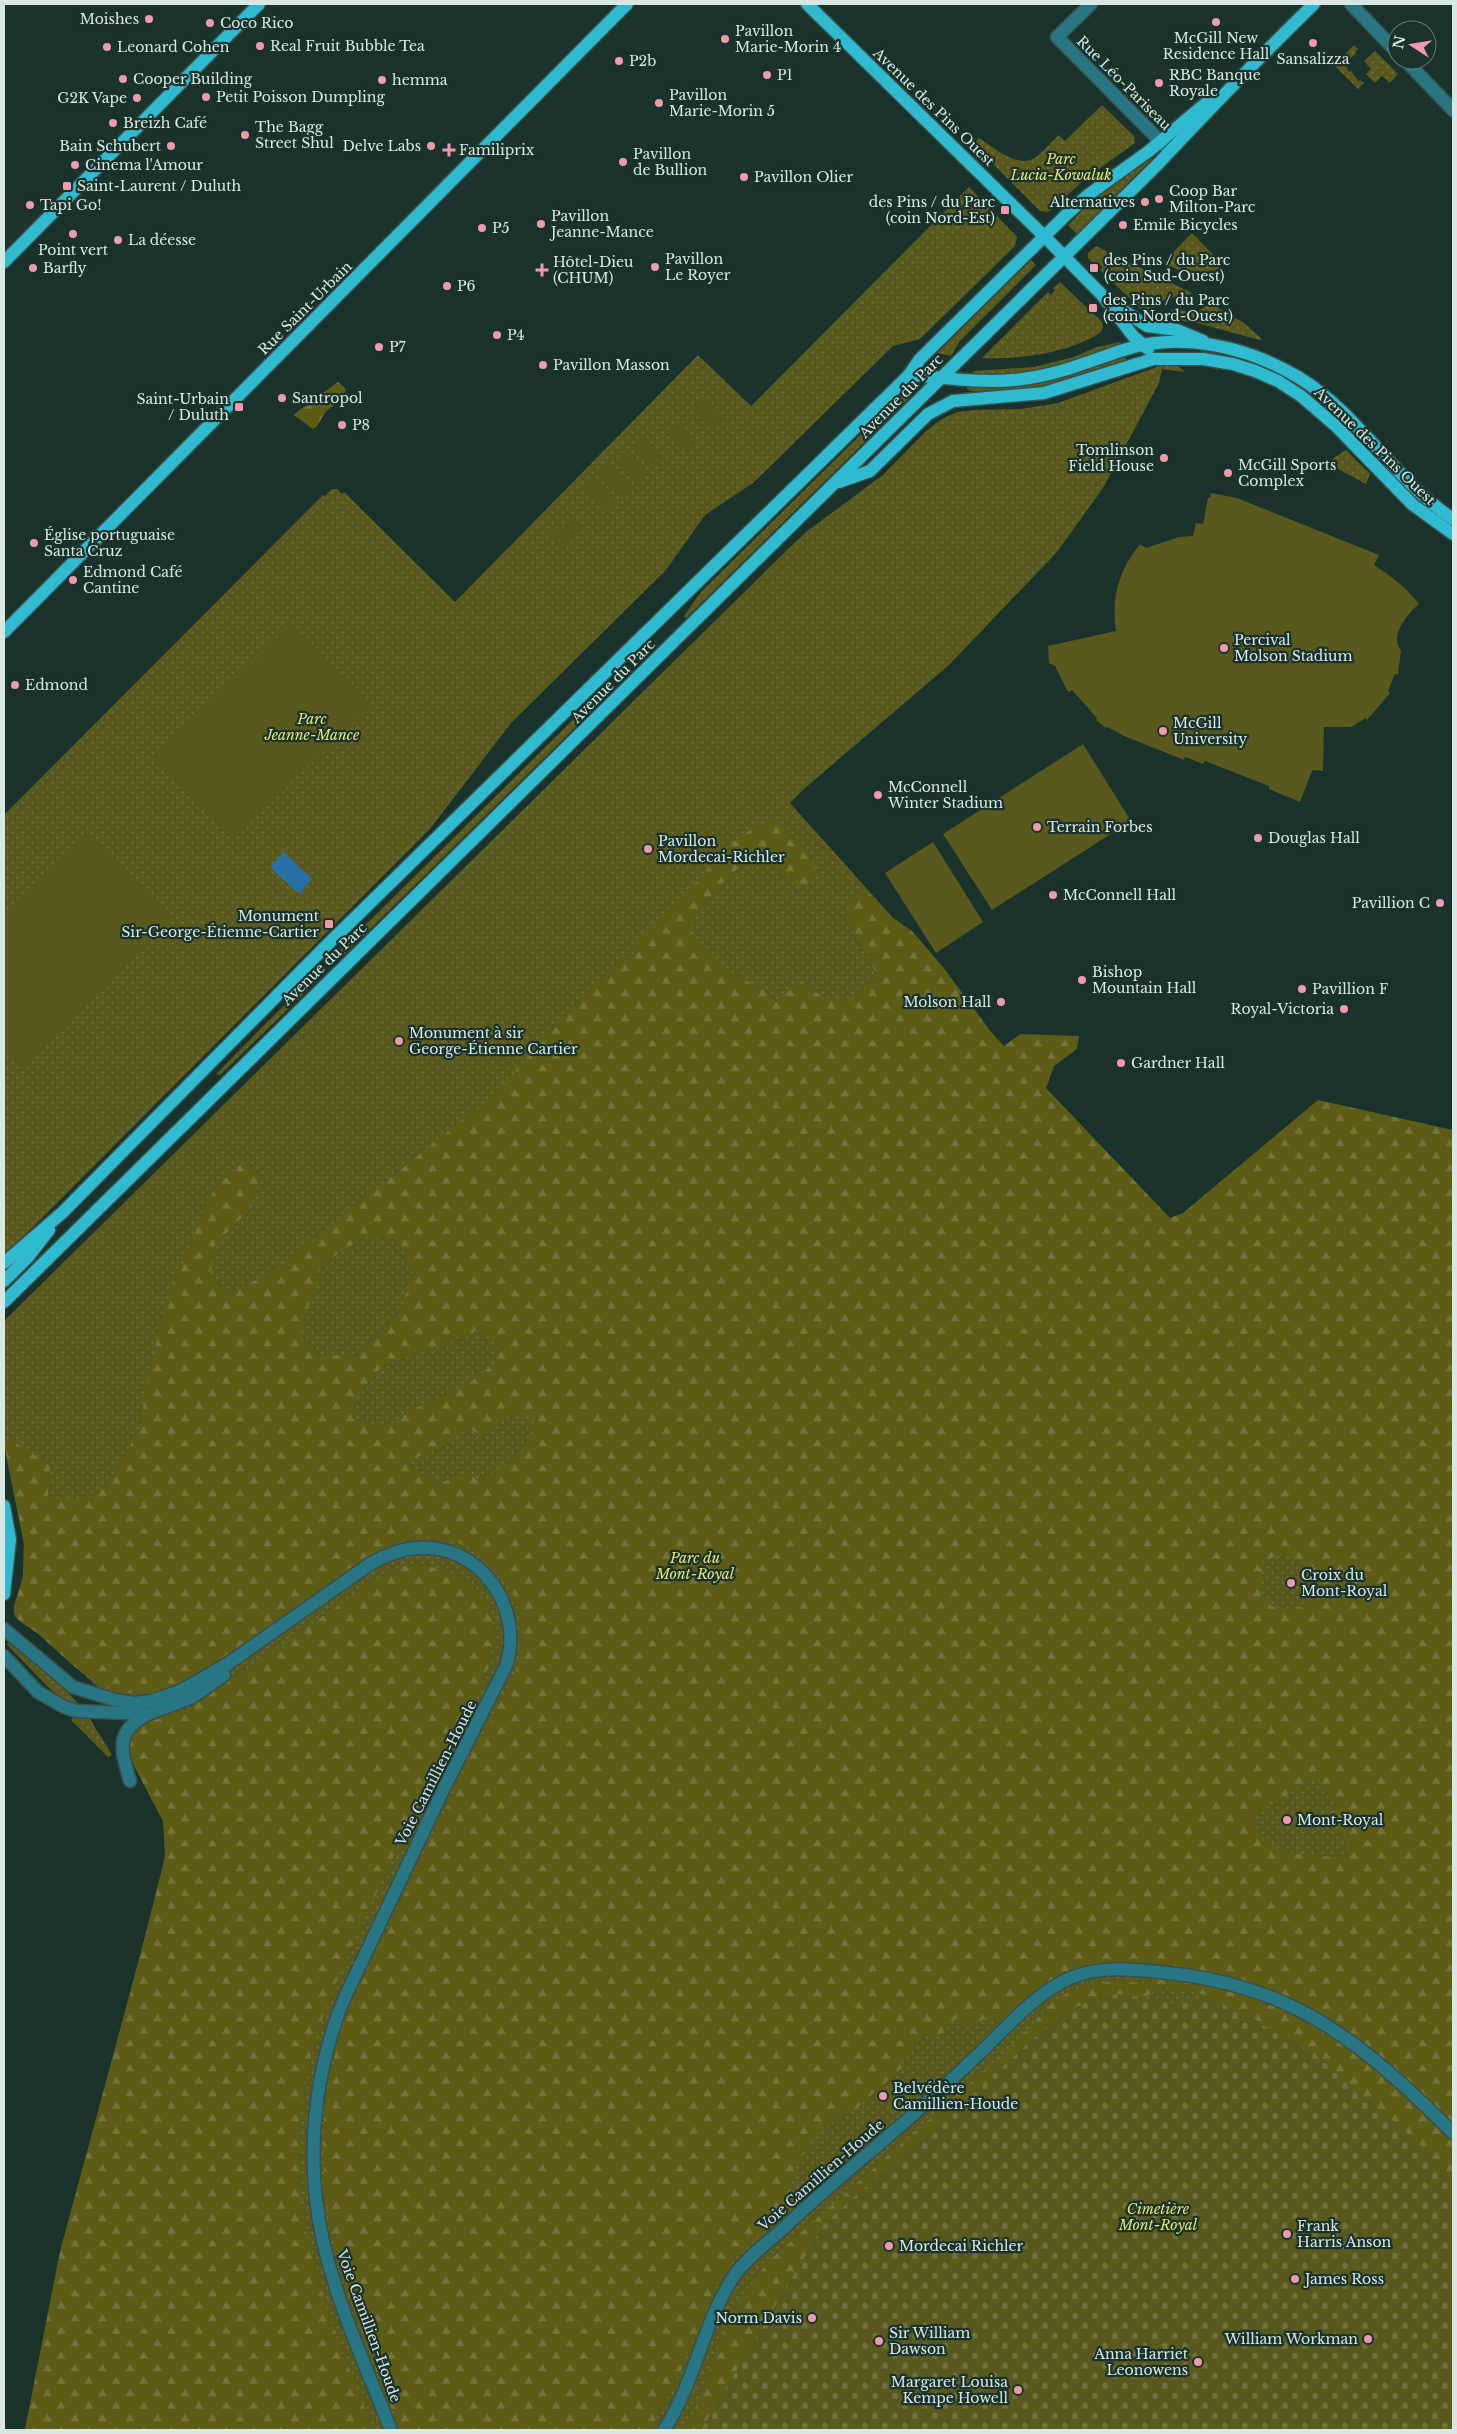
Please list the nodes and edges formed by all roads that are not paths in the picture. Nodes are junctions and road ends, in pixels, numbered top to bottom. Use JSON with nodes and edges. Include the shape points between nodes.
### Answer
{"nodes":[{"id":1,"x":259,"y":4,"type":"edge"},
{"id":2,"x":627,"y":4,"type":"edge"},
{"id":3,"x":807,"y":4,"type":"edge"},
{"id":4,"x":1091,"y":4,"type":"edge"},
{"id":5,"x":1314,"y":4,"type":"edge"},
{"id":6,"x":1351,"y":4,"type":"edge"},
{"id":7,"x":1387,"y":42,"type":"edge"},
{"id":8,"x":1415,"y":70,"type":"edge"},
{"id":9,"x":1239,"y":77,"type":"junction"},
{"id":10,"x":1453,"y":110,"type":"edge"},
{"id":11,"x":1160,"y":141,"type":"junction"},
{"id":12,"x":1170,"y":151,"type":"junction"},
{"id":13,"x":1045,"y":237,"type":"junction"},
{"id":14,"x":1064,"y":256,"type":"junction"},
{"id":15,"x":4,"y":262,"type":"edge"},
{"id":16,"x":1102,"y":295,"type":"junction"},
{"id":17,"x":1143,"y":345,"type":"junction"},
{"id":18,"x":1217,"y":346,"type":"junction"},
{"id":19,"x":1160,"y":358,"type":"junction"},
{"id":20,"x":909,"y":375,"type":"junction"},
{"id":21,"x":942,"y":378,"type":"junction"},
{"id":22,"x":834,"y":483,"type":"junction"},
{"id":23,"x":1453,"y":519,"type":"edge"},
{"id":24,"x":1453,"y":534,"type":"edge"},
{"id":25,"x":4,"y":632,"type":"edge"},
{"id":26,"x":63,"y":1212,"type":"junction"},
{"id":27,"x":4,"y":1263,"type":"edge"},
{"id":28,"x":4,"y":1281,"type":"edge"},
{"id":29,"x":4,"y":1302,"type":"edge"},
{"id":30,"x":4,"y":1506,"type":"edge"},
{"id":31,"x":4,"y":1594,"type":"edge"},
{"id":32,"x":4,"y":1629,"type":"edge"},
{"id":33,"x":4,"y":1656,"type":"edge"},
{"id":34,"x":148,"y":1714,"type":"junction"},
{"id":35,"x":130,"y":1781,"type":"dead end"},
{"id":36,"x":1453,"y":2133,"type":"edge"},
{"id":37,"x":1453,"y":2141,"type":"edge"},
{"id":38,"x":384,"y":2430,"type":"edge"},
{"id":39,"x":392,"y":2430,"type":"edge"},
{"id":40,"x":664,"y":2430,"type":"edge"},
{"id":41,"x":671,"y":2430,"type":"edge"}],
"edges":[{"from":1,"to":15,"type":"main road"},
{"from":2,"to":25,"type":"main road","name":"Rue Saint-Urbain"},
{"from":3,"to":13,"type":"main road","name":"Avenue des Pins Ouest"},
{"from":4,"to":11,"type":"street","name":"Rue Léo-Pariseau","via":[[1057,37]]},
{"from":5,"to":9,"type":"main road","name":"Avenue du Parc"},
{"from":6,"to":7,"type":"street"},
{"from":8,"to":10,"type":"street"},
{"from":9,"to":11,"type":"main road","name":"Avenue du Parc"},
{"from":9,"to":12,"type":"main road","name":"Avenue du Parc"},
{"from":11,"to":12,"type":"street","name":"Rue Léo-Pariseau"},
{"from":11,"to":13,"type":"main road","name":"Avenue du Parc","via":[[1088,195]]},
{"from":12,"to":14,"type":"main road","name":"Avenue du Parc"},
{"from":13,"to":14,"type":"main road","name":"Avenue des Pins Ouest"},
{"from":13,"to":20,"type":"main road","name":"Avenue du Parc","via":[[920,359]]},
{"from":14,"to":16,"type":"main road","name":"Avenue des Pins Ouest"},
{"from":14,"to":21,"type":"main road","name":"Avenue du Parc"},
{"from":16,"to":17,"type":"main road","name":"Avenue des Pins Ouest"},
{"from":16,"to":18,"type":"main road","name":"Avenue des Pins Ouest","via":[[1147,326],[1177,330]]},
{"from":17,"to":18,"type":"main road","name":"Avenue des Pins Ouest","via":[[1187,343]]},
{"from":17,"to":19,"type":"main road","name":"Avenue des Pins Ouest"},
{"from":17,"to":21,"type":"main road","name":"Avenue des Pins Ouest","via":[[1030,378],[997,381]]},
{"from":18,"to":23,"type":"main road","name":"Avenue des Pins Ouest","via":[[1261,358],[1307,383],[1339,410],[1423,497]]},
{"from":19,"to":22,"type":"main road","name":"Avenue des Pins Ouest","via":[[1044,393],[948,402],[928,414],[870,471]]},
{"from":19,"to":24,"type":"main road","name":"Avenue des Pins Ouest","via":[[1203,359],[1233,364],[1285,385],[1330,420],[1416,508]]},
{"from":20,"to":21,"type":"main road","name":"Avenue des Pins Ouest"},
{"from":20,"to":26,"type":"main road","name":"Avenue du Parc","via":[[325,947]]},
{"from":21,"to":22,"type":"main road","name":"Avenue du Parc"},
{"from":22,"to":29,"type":"main road","name":"Avenue du Parc"},
{"from":26,"to":27,"type":"main road","name":"Avenue du Parc"},
{"from":26,"to":28,"type":"main road","name":"Avenue du Parc","via":[[28,1257]]},
{"from":30,"to":31,"type":"main road","via":[[10,1539]]},
{"from":32,"to":39,"type":"street","name":"Voie Camillien-Houde","via":[[73,1688],[134,1703],[172,1694],[229,1663],[370,1564],[407,1550],[433,1549],[460,1556],[485,1573],[503,1601],[511,1633],[506,1666],[344,1999],[332,2034],[318,2097],[315,2177],[323,2241],[352,2333]]},
{"from":33,"to":34,"type":"street","name":"Voie Camillien-Houde","via":[[38,1692],[70,1710]]},
{"from":34,"to":35,"type":"street","via":[[132,1722],[124,1734],[122,1751]]},
{"from":34,"to":38,"type":"street","name":"Voie Camillien-Houde","via":[[191,1698],[365,1575],[402,1558],[435,1556],[462,1566],[486,1586],[500,1612],[504,1638],[500,1664],[336,2003],[322,2047],[313,2095],[310,2185],[317,2238],[335,2301]]},
{"from":36,"to":40,"type":"street","name":"Voie Camillien-Houde","via":[[1393,2074],[1359,2046],[1283,2002],[1244,1988],[1168,1973],[1112,1969],[1072,1978],[1035,2002],[744,2264],[726,2290],[686,2389]]},
{"from":37,"to":41,"type":"street","name":"Voie Camillien-Houde","via":[[1367,2060],[1344,2043],[1277,2006],[1229,1990],[1162,1978],[1116,1976],[1076,1983],[1046,2001],[749,2268],[723,2310],[692,2390]]}]}
